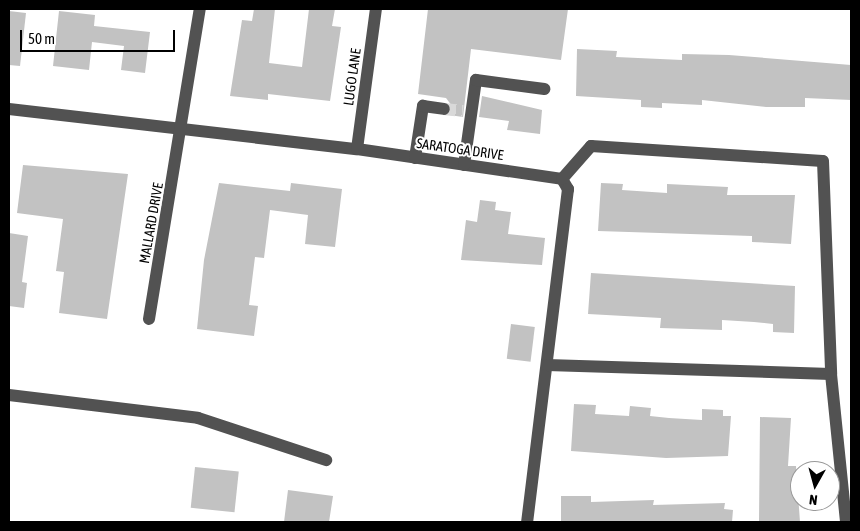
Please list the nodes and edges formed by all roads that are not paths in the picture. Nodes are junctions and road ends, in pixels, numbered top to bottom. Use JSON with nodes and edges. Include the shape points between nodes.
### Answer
{"nodes":[{"id":1,"x":200,"y":9,"type":"edge"},
{"id":2,"x":376,"y":9,"type":"edge"},
{"id":3,"x":544,"y":89,"type":"dead end"},
{"id":4,"x":444,"y":108,"type":"tunnel mouth"},
{"id":5,"x":9,"y":109,"type":"edge"},
{"id":6,"x":183,"y":132,"type":"junction"},
{"id":7,"x":357,"y":149,"type":"junction"},
{"id":8,"x":415,"y":158,"type":"junction"},
{"id":9,"x":464,"y":165,"type":"junction"},
{"id":10,"x":562,"y":179,"type":"junction"},
{"id":11,"x":149,"y":319,"type":"dead end"},
{"id":12,"x":547,"y":365,"type":"junction"},
{"id":13,"x":831,"y":374,"type":"junction"},
{"id":14,"x":9,"y":395,"type":"edge"},
{"id":15,"x":326,"y":460,"type":"dead end"},
{"id":16,"x":527,"y":522,"type":"edge"},
{"id":17,"x":846,"y":522,"type":"edge"}],
"edges":[{"from":1,"to":6,"type":"street","name":"MALLARD DRIVE"},
{"from":2,"to":7,"type":"street","name":"LUGO LANE"},
{"from":3,"to":9,"type":"street","via":[[476,80],[467,112]]},
{"from":4,"to":8,"type":"street","via":[[423,106]]},
{"from":5,"to":6,"type":"street","name":"SARATOGA DRIVE"},
{"from":6,"to":7,"type":"street","name":"SARATOGA DRIVE"},
{"from":6,"to":11,"type":"street","name":"MALLARD DRIVE"},
{"from":7,"to":8,"type":"street","name":"SARATOGA DRIVE"},
{"from":8,"to":9,"type":"street","name":"SARATOGA DRIVE"},
{"from":9,"to":10,"type":"street","name":"SARATOGA DRIVE"},
{"from":10,"to":12,"type":"street","via":[[568,189]]},
{"from":10,"to":13,"type":"street","via":[[591,146],[823,160]]},
{"from":12,"to":13,"type":"street"},
{"from":12,"to":16,"type":"street"},
{"from":13,"to":17,"type":"street"},
{"from":14,"to":15,"type":"street","via":[[198,418]]}]}
